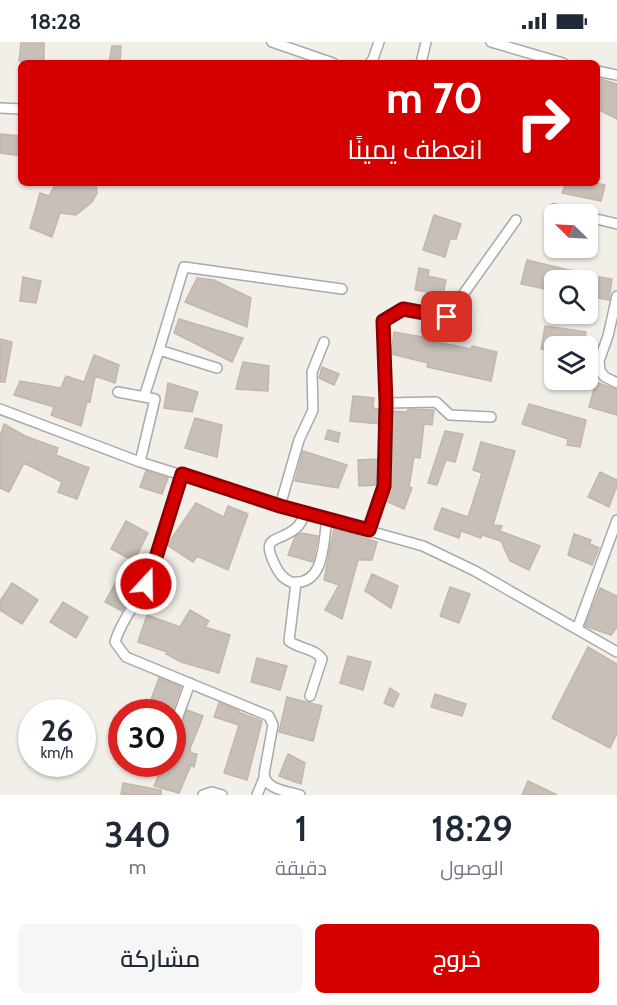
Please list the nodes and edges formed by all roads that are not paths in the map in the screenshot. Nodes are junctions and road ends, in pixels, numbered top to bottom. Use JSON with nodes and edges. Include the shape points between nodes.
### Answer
{"nodes":[{"id":1,"x":379,"y":42,"type":"edge"},
{"id":2,"x":426,"y":42,"type":"edge"},
{"id":3,"x":491,"y":42,"type":"edge"},
{"id":4,"x":279,"y":43,"type":"edge"},
{"id":5,"x":325,"y":60,"type":"edge"},
{"id":6,"x":372,"y":60,"type":"edge"},
{"id":7,"x":422,"y":60,"type":"edge"},
{"id":8,"x":553,"y":60,"type":"edge"},
{"id":9,"x":600,"y":72,"type":"edge"},
{"id":10,"x":617,"y":75,"type":"edge"},
{"id":11,"x":0,"y":108,"type":"edge"},
{"id":12,"x":18,"y":108,"type":"edge"},
{"id":13,"x":598,"y":219,"type":"edge"},
{"id":14,"x":516,"y":220,"type":"dead end"},
{"id":15,"x":617,"y":224,"type":"edge"},
{"id":16,"x":342,"y":289,"type":"dead end"},
{"id":17,"x":617,"y":296,"type":"edge"},
{"id":18,"x":324,"y":342,"type":"dead end"},
{"id":19,"x":159,"y":350,"type":"junction"},
{"id":20,"x":217,"y":368,"type":"dead end"},
{"id":21,"x":617,"y":383,"type":"edge"},
{"id":22,"x":118,"y":392,"type":"dead end"},
{"id":23,"x":144,"y":397,"type":"junction"},
{"id":24,"x":386,"y":403,"type":"junction"},
{"id":25,"x":0,"y":409,"type":"edge"},
{"id":26,"x":490,"y":417,"type":"dead end"},
{"id":27,"x":140,"y":462,"type":"junction"},
{"id":28,"x":182,"y":474,"type":"junction"},
{"id":29,"x":280,"y":506,"type":"junction"},
{"id":30,"x":305,"y":513,"type":"junction"},
{"id":31,"x":327,"y":519,"type":"junction"},
{"id":32,"x":617,"y":520,"type":"edge"},
{"id":33,"x":369,"y":530,"type":"junction"},
{"id":34,"x":296,"y":583,"type":"junction"},
{"id":35,"x":577,"y":629,"type":"junction"},
{"id":36,"x":617,"y":652,"type":"edge"},
{"id":37,"x":190,"y":682,"type":"junction"},
{"id":38,"x":310,"y":696,"type":"dead end"},
{"id":39,"x":184,"y":699,"type":"edge"},
{"id":40,"x":264,"y":778,"type":"junction"},
{"id":41,"x":203,"y":795,"type":"edge"},
{"id":42,"x":222,"y":795,"type":"edge"},
{"id":43,"x":257,"y":795,"type":"edge"},
{"id":44,"x":300,"y":795,"type":"edge"}],
"edges":[{"from":1,"to":6,"type":"street"},
{"from":2,"to":7,"type":"street"},
{"from":3,"to":8,"type":"street"},
{"from":4,"to":5,"type":"street"},
{"from":9,"to":10,"type":"street"},
{"from":11,"to":12,"type":"street"},
{"from":13,"to":15,"type":"street"},
{"from":14,"to":24,"type":"street","via":[[447,317],[403,309],[383,321]]},
{"from":16,"to":19,"type":"street","via":[[184,267]]},
{"from":17,"to":21,"type":"street","via":[[599,362],[605,377]]},
{"from":18,"to":29,"type":"street","via":[[312,372],[313,410],[299,440]]},
{"from":19,"to":20,"type":"street"},
{"from":19,"to":23,"type":"street"},
{"from":22,"to":23,"type":"street"},
{"from":23,"to":27,"type":"street","via":[[155,399]]},
{"from":24,"to":26,"type":"street","via":[[436,402],[450,415]]},
{"from":24,"to":33,"type":"street","via":[[384,486]]},
{"from":25,"to":27,"type":"street"},
{"from":27,"to":28,"type":"street"},
{"from":28,"to":29,"type":"street"},
{"from":28,"to":37,"type":"street","via":[[153,567],[115,642],[126,657]]},
{"from":29,"to":30,"type":"street"},
{"from":30,"to":31,"type":"street"},
{"from":30,"to":34,"type":"street","via":[[295,529],[273,539],[268,547],[279,574]]},
{"from":31,"to":33,"type":"street"},
{"from":31,"to":34,"type":"street","via":[[317,571],[307,581]]},
{"from":32,"to":35,"type":"street"},
{"from":33,"to":35,"type":"street","via":[[447,556]]},
{"from":34,"to":38,"type":"street","via":[[288,638],[293,644],[318,653],[322,659]]},
{"from":35,"to":36,"type":"street"},
{"from":37,"to":39,"type":"street"},
{"from":37,"to":40,"type":"street","via":[[269,716],[273,725]]},
{"from":40,"to":43,"type":"street"},
{"from":40,"to":44,"type":"street","via":[[269,785]]},
{"from":41,"to":42,"type":"street"}]}
